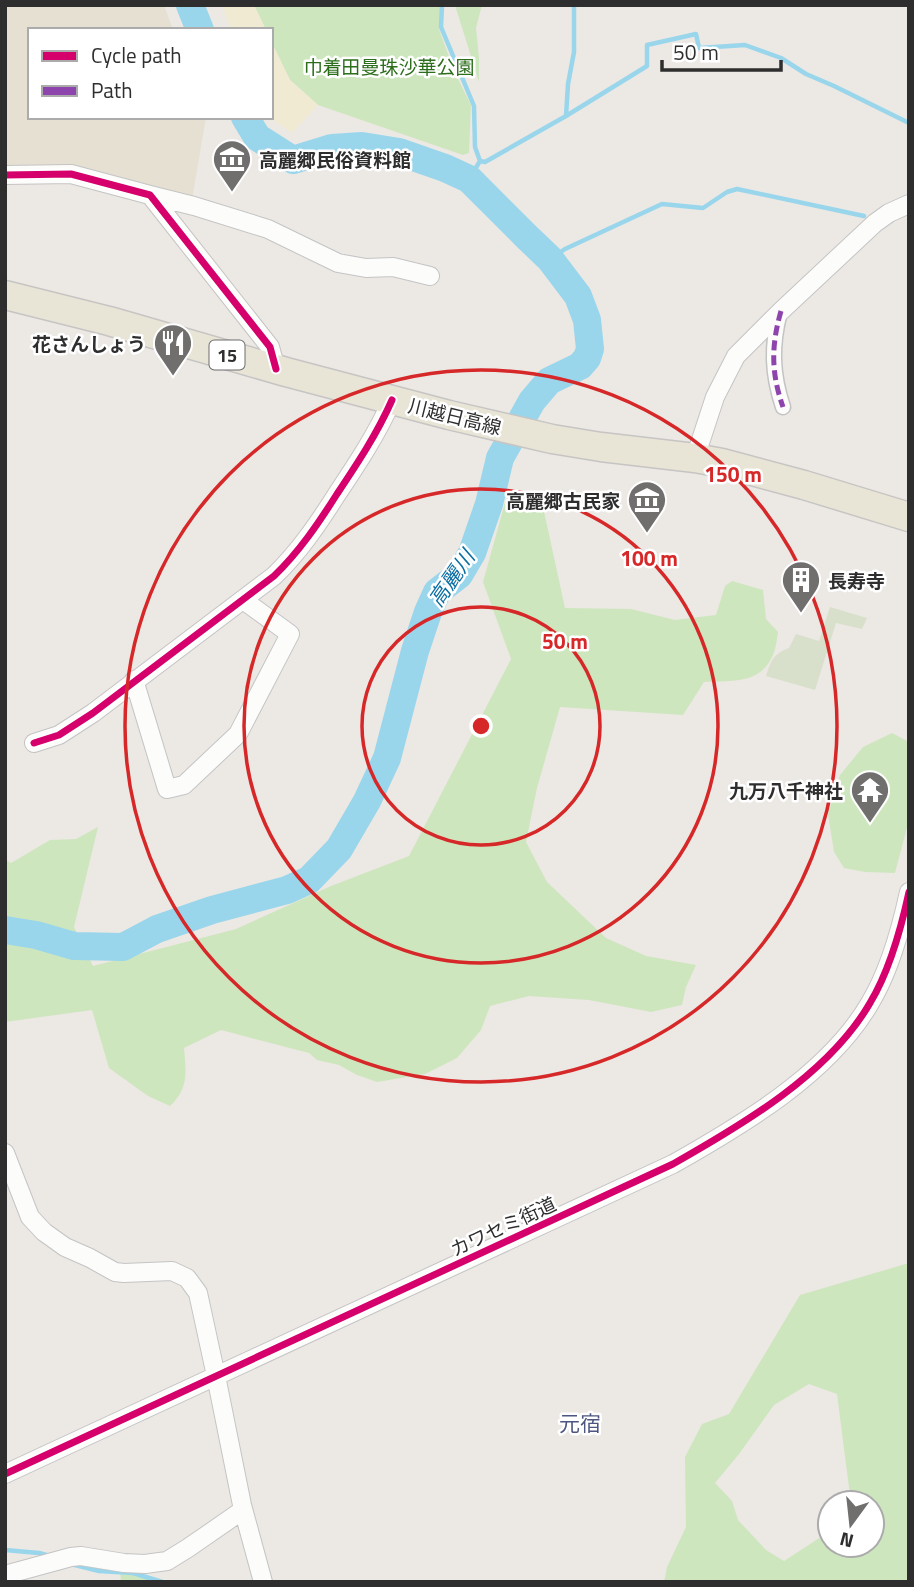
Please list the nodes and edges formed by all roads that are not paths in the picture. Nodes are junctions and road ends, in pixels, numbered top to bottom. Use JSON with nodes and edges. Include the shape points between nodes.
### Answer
{"nodes":[{"id":1,"x":5,"y":175,"type":"edge"},
{"id":2,"x":150,"y":195,"type":"junction"},
{"id":3,"x":909,"y":204,"type":"edge"},
{"id":4,"x":430,"y":276,"type":"dead end"},
{"id":5,"x":5,"y":295,"type":"edge"},
{"id":6,"x":781,"y":311,"type":"junction"},
{"id":7,"x":276,"y":369,"type":"junction"},
{"id":8,"x":392,"y":400,"type":"junction"},
{"id":9,"x":783,"y":407,"type":"dead end"},
{"id":10,"x":695,"y":457,"type":"junction"},
{"id":11,"x":909,"y":517,"type":"edge"},
{"id":12,"x":243,"y":600,"type":"junction"},
{"id":13,"x":134,"y":680,"type":"junction"},
{"id":14,"x":34,"y":743,"type":"dead end"},
{"id":15,"x":909,"y":892,"type":"edge"},
{"id":16,"x":5,"y":1153,"type":"edge"},
{"id":17,"x":216,"y":1376,"type":"junction"},
{"id":18,"x":5,"y":1474,"type":"edge"},
{"id":19,"x":243,"y":1510,"type":"junction"},
{"id":20,"x":5,"y":1575,"type":"edge"},
{"id":21,"x":263,"y":1582,"type":"edge"}],
"edges":[{"from":1,"to":2,"type":"street","via":[[71,174]]},
{"from":2,"to":4,"type":"street","via":[[268,229],[338,263],[393,267]]},
{"from":2,"to":7,"type":"street","via":[[270,347]]},
{"from":3,"to":6,"type":"street","via":[[875,223]]},
{"from":5,"to":7,"type":"main road","name":"川越日高線","number":"15"},
{"from":6,"to":9,"type":"street","via":[[773,349]]},
{"from":6,"to":10,"type":"street","via":[[736,356],[715,397]]},
{"from":7,"to":8,"type":"main road","name":"川越日高線","number":"15"},
{"from":8,"to":10,"type":"main road","name":"川越日高線","number":"15","via":[[552,439]]},
{"from":8,"to":12,"type":"street","via":[[381,425],[307,539],[289,562]]},
{"from":10,"to":11,"type":"main road","name":"川越日高線","number":"15"},
{"from":12,"to":13,"type":"street"},
{"from":12,"to":13,"type":"street","via":[[289,634],[238,734],[184,785],[167,789]]},
{"from":13,"to":14,"type":"street","via":[[60,735]]},
{"from":15,"to":17,"type":"street","name":"カワセミ街道","via":[[885,975],[854,1026],[795,1085],[735,1129],[673,1164]]},
{"from":16,"to":17,"type":"street","via":[[30,1217],[65,1247],[115,1272],[172,1271],[187,1278],[198,1293]]},
{"from":17,"to":18,"type":"street","name":"カワセミ街道"},
{"from":17,"to":19,"type":"street"},
{"from":19,"to":20,"type":"street","via":[[167,1561],[124,1563],[81,1556]]},
{"from":19,"to":21,"type":"street"}]}
